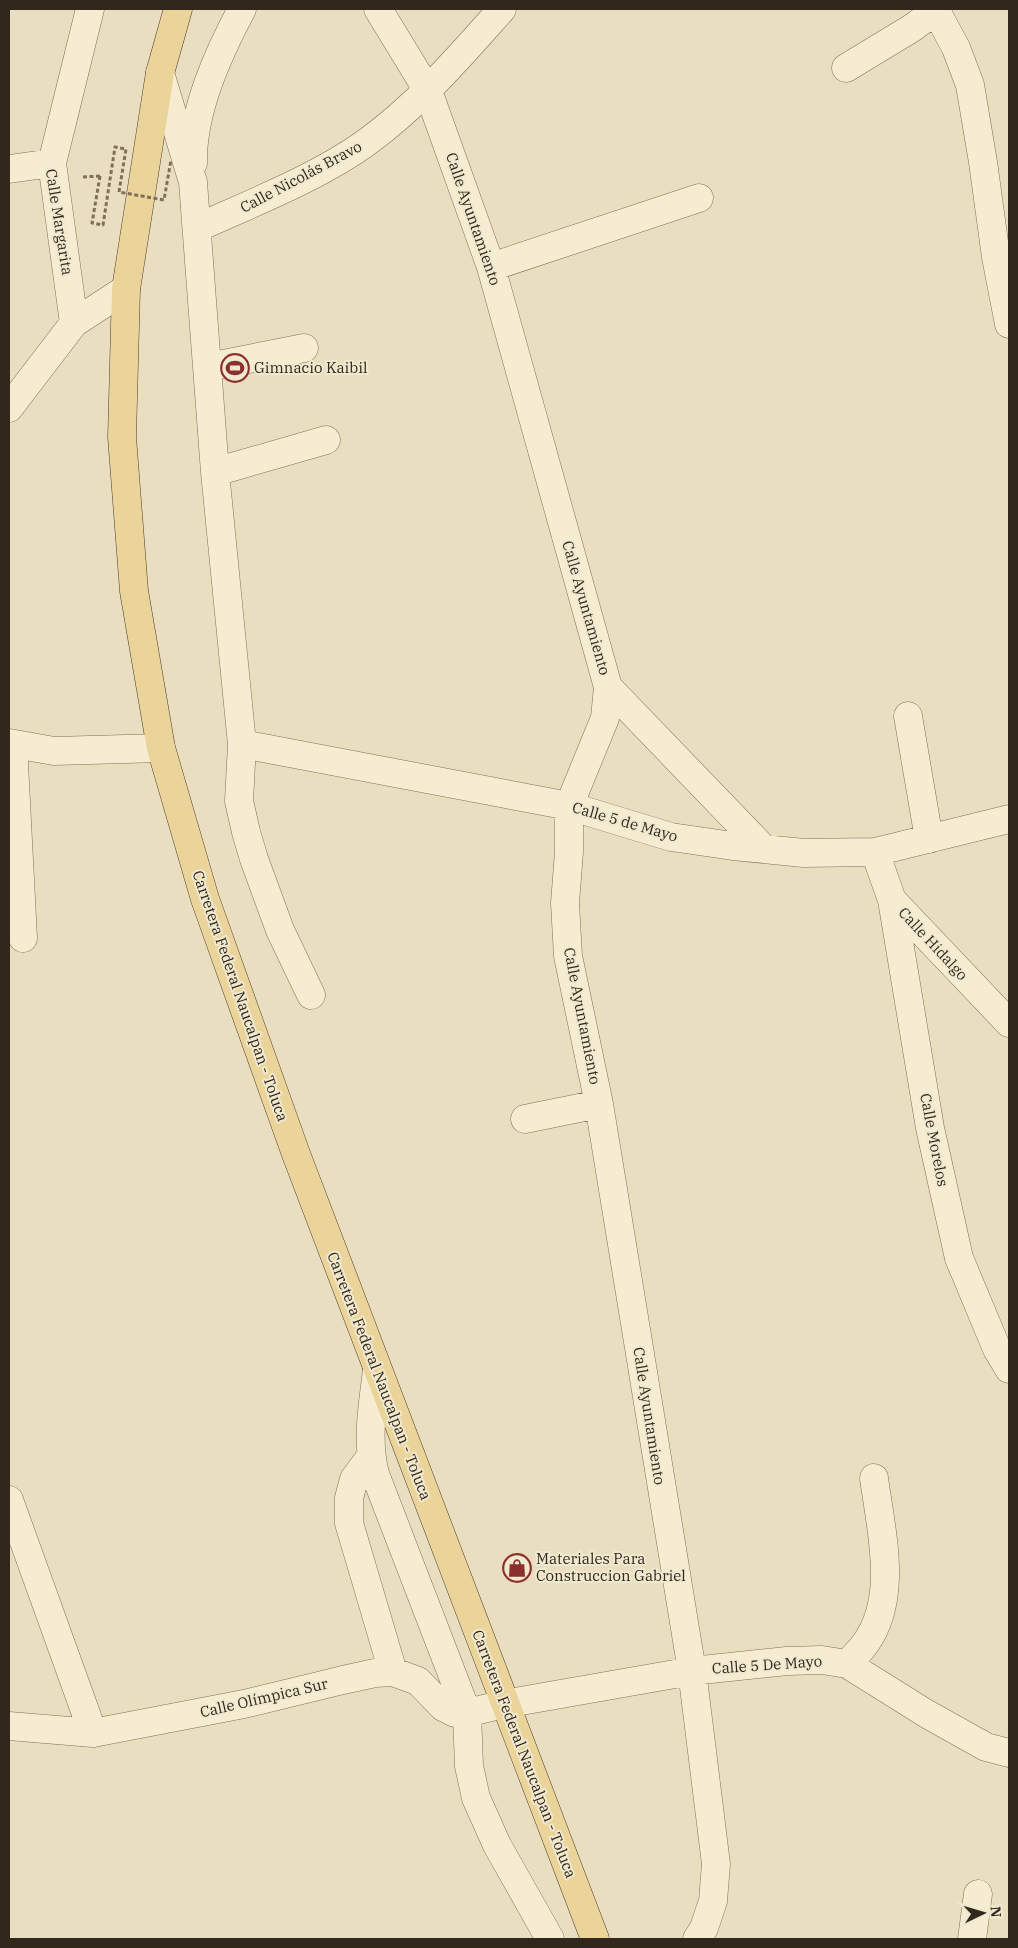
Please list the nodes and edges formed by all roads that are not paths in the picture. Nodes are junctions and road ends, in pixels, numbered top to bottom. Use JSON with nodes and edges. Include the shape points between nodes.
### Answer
{"nodes":[{"id":1,"x":90,"y":9,"type":"edge"},
{"id":2,"x":178,"y":9,"type":"edge"},
{"id":3,"x":242,"y":9,"type":"edge"},
{"id":4,"x":378,"y":9,"type":"edge"},
{"id":5,"x":502,"y":9,"type":"edge"},
{"id":6,"x":936,"y":9,"type":"edge"},
{"id":7,"x":846,"y":68,"type":"dead end"},
{"id":8,"x":160,"y":73,"type":"junction"},
{"id":9,"x":428,"y":91,"type":"junction"},
{"id":10,"x":52,"y":163,"type":"junction"},
{"id":11,"x":9,"y":169,"type":"edge"},
{"id":12,"x":193,"y":182,"type":"junction"},
{"id":13,"x":699,"y":198,"type":"dead end"},
{"id":14,"x":198,"y":228,"type":"junction"},
{"id":15,"x":491,"y":268,"type":"junction"},
{"id":16,"x":126,"y":289,"type":"junction"},
{"id":17,"x":74,"y":323,"type":"junction"},
{"id":18,"x":1009,"y":324,"type":"edge"},
{"id":19,"x":304,"y":348,"type":"dead end"},
{"id":20,"x":208,"y":366,"type":"junction"},
{"id":21,"x":9,"y":408,"type":"edge"},
{"id":22,"x":326,"y":440,"type":"dead end"},
{"id":23,"x":215,"y":472,"type":"junction"},
{"id":24,"x":608,"y":687,"type":"junction"},
{"id":25,"x":908,"y":716,"type":"dead end"},
{"id":26,"x":11,"y":743,"type":"edge"},
{"id":27,"x":242,"y":744,"type":"junction"},
{"id":28,"x":161,"y":748,"type":"junction"},
{"id":29,"x":569,"y":806,"type":"junction"},
{"id":30,"x":1009,"y":818,"type":"edge"},
{"id":31,"x":928,"y":839,"type":"junction"},
{"id":32,"x":764,"y":849,"type":"junction"},
{"id":33,"x":875,"y":852,"type":"junction"},
{"id":34,"x":892,"y":900,"type":"junction"},
{"id":35,"x":24,"y":938,"type":"dead end"},
{"id":36,"x":311,"y":995,"type":"dead end"},
{"id":37,"x":1009,"y":1023,"type":"edge"},
{"id":38,"x":599,"y":1104,"type":"junction"},
{"id":39,"x":525,"y":1119,"type":"dead end"},
{"id":40,"x":1009,"y":1369,"type":"edge"},
{"id":41,"x":377,"y":1370,"type":"junction"},
{"id":42,"x":370,"y":1456,"type":"junction"},
{"id":43,"x":874,"y":1478,"type":"dead end"},
{"id":44,"x":9,"y":1500,"type":"edge"},
{"id":45,"x":847,"y":1664,"type":"junction"},
{"id":46,"x":692,"y":1671,"type":"junction"},
{"id":47,"x":393,"y":1672,"type":"junction"},
{"id":48,"x":504,"y":1704,"type":"junction"},
{"id":49,"x":467,"y":1713,"type":"junction"},
{"id":50,"x":9,"y":1726,"type":"edge"},
{"id":51,"x":93,"y":1733,"type":"junction"},
{"id":52,"x":1009,"y":1753,"type":"edge"},
{"id":53,"x":978,"y":1894,"type":"dead end"},
{"id":54,"x":550,"y":1939,"type":"edge"},
{"id":55,"x":595,"y":1939,"type":"edge"},
{"id":56,"x":697,"y":1939,"type":"edge"},
{"id":57,"x":972,"y":1939,"type":"edge"}],
"edges":[{"from":1,"to":10,"type":"street"},
{"from":2,"to":8,"type":"main road","name":"Carretera Federal Naucalpan - Toluca"},
{"from":3,"to":12,"type":"street","via":[[202,102],[192,152]]},
{"from":4,"to":9,"type":"street","name":"Calle Ayuntamiento"},
{"from":5,"to":9,"type":"street","name":"Calle Nicolás Bravo"},
{"from":6,"to":7,"type":"street","via":[[912,28]]},
{"from":6,"to":18,"type":"street","via":[[970,85]]},
{"from":8,"to":12,"type":"street"},
{"from":8,"to":16,"type":"main road","name":"Carretera Federal Naucalpan - Toluca"},
{"from":9,"to":14,"type":"street","name":"Calle Nicolás Bravo","via":[[366,143],[328,166]]},
{"from":9,"to":15,"type":"street","name":"Calle Ayuntamiento"},
{"from":10,"to":11,"type":"street","name":"Calle Margarita"},
{"from":10,"to":17,"type":"street","name":"Calle Margarita"},
{"from":12,"to":14,"type":"street"},
{"from":13,"to":15,"type":"street"},
{"from":14,"to":20,"type":"street"},
{"from":15,"to":24,"type":"street","name":"Calle Ayuntamiento"},
{"from":16,"to":17,"type":"street"},
{"from":16,"to":28,"type":"main road","name":"Carretera Federal Naucalpan - Toluca","via":[[122,437],[134,591]]},
{"from":17,"to":21,"type":"street"},
{"from":19,"to":20,"type":"street"},
{"from":20,"to":23,"type":"street"},
{"from":22,"to":23,"type":"street"},
{"from":23,"to":27,"type":"street"},
{"from":24,"to":29,"type":"street","name":"Calle Ayuntamiento","via":[[605,718]]},
{"from":24,"to":32,"type":"street"},
{"from":25,"to":31,"type":"street"},
{"from":26,"to":28,"type":"street","via":[[54,751]]},
{"from":26,"to":35,"type":"street"},
{"from":27,"to":29,"type":"street","name":"Calle 5 de Mayo"},
{"from":27,"to":36,"type":"street","via":[[239,801],[246,832],[280,930]]},
{"from":28,"to":41,"type":"main road","name":"Carretera Federal Naucalpan - Toluca","via":[[205,899]]},
{"from":29,"to":32,"type":"street","name":"Calle 5 de Mayo","via":[[671,837]]},
{"from":29,"to":38,"type":"street","name":"Calle Ayuntamiento","via":[[565,903],[568,956]]},
{"from":30,"to":31,"type":"street","name":"Calle 5 de Mayo"},
{"from":31,"to":33,"type":"street","name":"Calle 5 de Mayo"},
{"from":32,"to":33,"type":"street","name":"Calle 5 de Mayo","via":[[804,853]]},
{"from":33,"to":34,"type":"street","name":"Calle Hidalgo"},
{"from":34,"to":37,"type":"street","name":"Calle Hidalgo"},
{"from":34,"to":40,"type":"street","name":"Calle Morelos","via":[[930,1128],[959,1258],[997,1350]]},
{"from":38,"to":39,"type":"street"},
{"from":38,"to":46,"type":"street","name":"Calle Ayuntamiento"},
{"from":41,"to":42,"type":"street","via":[[369,1436]]},
{"from":41,"to":48,"type":"main road","name":"Carretera Federal Naucalpan - Toluca"},
{"from":42,"to":47,"type":"street","via":[[354,1479],[349,1498],[349,1523]]},
{"from":42,"to":49,"type":"street"},
{"from":43,"to":45,"type":"street","via":[[884,1551],[884,1585],[879,1618],[866,1644]]},
{"from":44,"to":51,"type":"street"},
{"from":45,"to":46,"type":"street","name":"Calle 5 De Mayo","via":[[822,1660],[795,1661]]},
{"from":45,"to":52,"type":"street","name":"Calle 5 De Mayo","via":[[986,1747]]},
{"from":46,"to":48,"type":"street","name":"Calle 5 De Mayo"},
{"from":46,"to":56,"type":"street","name":"Calle Ayuntamiento","via":[[716,1864],[713,1901]]},
{"from":47,"to":49,"type":"street","name":"Calle Olímpica Sur","via":[[418,1680],[442,1707],[454,1713]]},
{"from":47,"to":51,"type":"street","name":"Calle Olímpica Sur","via":[[375,1673],[244,1704]]},
{"from":48,"to":49,"type":"street","name":"Calle Olímpica Sur"},
{"from":48,"to":55,"type":"main road","name":"Carretera Federal Naucalpan - Toluca"},
{"from":49,"to":54,"type":"street","via":[[469,1766],[476,1798],[497,1845]]},
{"from":50,"to":51,"type":"street","name":"Calle Olímpica Sur"},
{"from":53,"to":57,"type":"street"}]}
